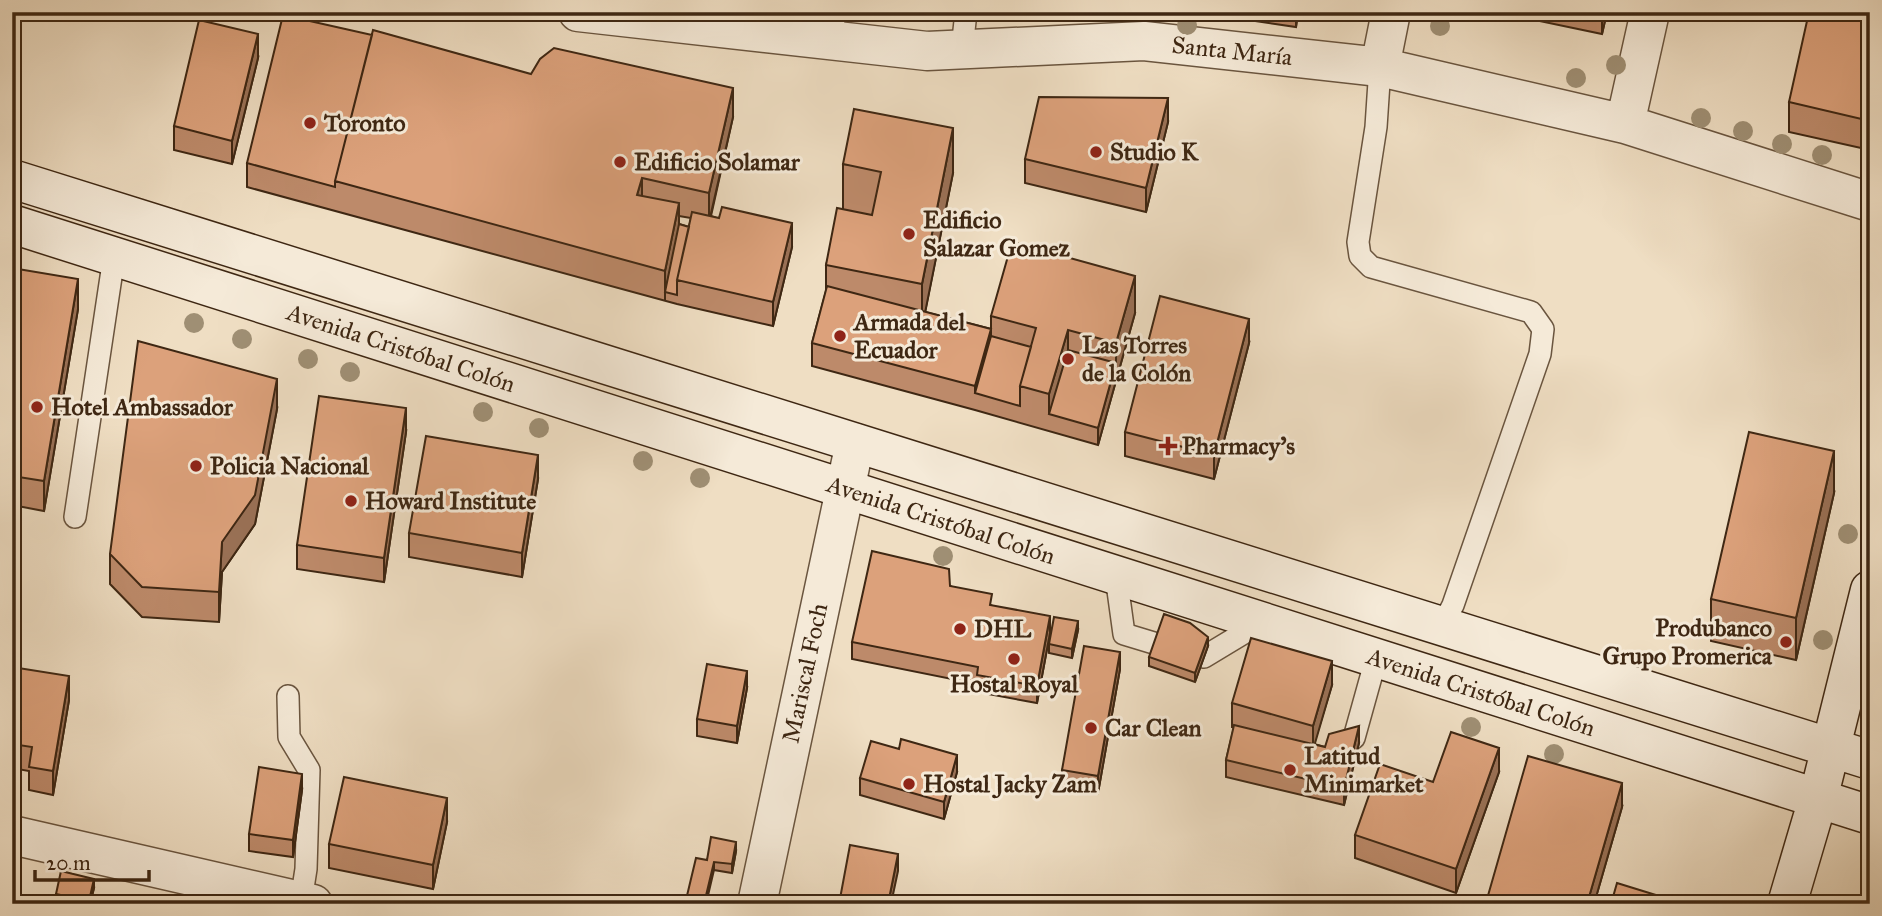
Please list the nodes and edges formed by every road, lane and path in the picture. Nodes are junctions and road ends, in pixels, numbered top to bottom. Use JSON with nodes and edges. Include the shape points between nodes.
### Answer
{"nodes":[{"id":1,"x":966,"y":12,"type":"edge"},
{"id":2,"x":1391,"y":12,"type":"edge"},
{"id":3,"x":1650,"y":12,"type":"edge"},
{"id":4,"x":586,"y":13,"type":"edge"},
{"id":5,"x":832,"y":26,"type":"edge"},
{"id":6,"x":1147,"y":27,"type":"edge"},
{"id":7,"x":962,"y":50,"type":"junction"},
{"id":8,"x":1380,"y":66,"type":"junction"},
{"id":9,"x":1625,"y":124,"type":"junction"},
{"id":10,"x":12,"y":178,"type":"edge"},
{"id":11,"x":1870,"y":202,"type":"edge"},
{"id":12,"x":12,"y":224,"type":"edge"},
{"id":13,"x":114,"y":257,"type":"junction"},
{"id":14,"x":855,"y":443,"type":"junction"},
{"id":15,"x":843,"y":489,"type":"junction"},
{"id":16,"x":75,"y":517,"type":"dead end"},
{"id":17,"x":1116,"y":576,"type":"junction"},
{"id":18,"x":1870,"y":590,"type":"edge"},
{"id":19,"x":1262,"y":622,"type":"junction"},
{"id":20,"x":1442,"y":626,"type":"junction"},
{"id":21,"x":1157,"y":644,"type":"edge"},
{"id":22,"x":1204,"y":657,"type":"edge"},
{"id":23,"x":1377,"y":659,"type":"junction"},
{"id":24,"x":288,"y":696,"type":"dead end"},
{"id":25,"x":1354,"y":738,"type":"edge"},
{"id":26,"x":1830,"y":748,"type":"junction"},
{"id":27,"x":1870,"y":760,"type":"edge"},
{"id":28,"x":1818,"y":799,"type":"junction"},
{"id":29,"x":1870,"y":815,"type":"edge"},
{"id":30,"x":12,"y":835,"type":"edge"},
{"id":31,"x":307,"y":902,"type":"edge"},
{"id":32,"x":757,"y":904,"type":"edge"},
{"id":33,"x":1787,"y":904,"type":"edge"}],
"edges":[{"from":1,"to":7,"type":"lane"},
{"from":2,"to":8,"type":"street"},
{"from":3,"to":9,"type":"street"},
{"from":4,"to":5,"type":"street","name":"Santa María"},
{"from":5,"to":7,"type":"street","name":"Santa María","via":[[927,51]]},
{"from":6,"to":7,"type":"street","name":"Santa María"},
{"from":6,"to":8,"type":"street","name":"Santa María"},
{"from":8,"to":9,"type":"street","name":"Santa María"},
{"from":8,"to":20,"type":"lane","via":[[1360,256],[1371,267],[1531,312],[1543,329],[1535,367]]},
{"from":9,"to":11,"type":"street","name":"Santa María"},
{"from":10,"to":14,"type":"street","name":"Avenida Cristóbal Colón"},
{"from":12,"to":13,"type":"street","name":"Avenida Cristóbal Colón"},
{"from":13,"to":15,"type":"street","name":"Avenida Cristóbal Colón"},
{"from":13,"to":16,"type":"lane"},
{"from":14,"to":15,"type":"street","name":"Mariscal Foch"},
{"from":14,"to":20,"type":"street","name":"Avenida Cristóbal Colón"},
{"from":15,"to":17,"type":"street","name":"Avenida Cristóbal Colón"},
{"from":15,"to":32,"type":"street","name":"Mariscal Foch"},
{"from":17,"to":19,"type":"street","name":"Avenida Cristóbal Colón"},
{"from":17,"to":21,"type":"lane","via":[[1124,634]]},
{"from":18,"to":26,"type":"street"},
{"from":19,"to":22,"type":"lane"},
{"from":19,"to":23,"type":"street","name":"Avenida Cristóbal Colón"},
{"from":20,"to":26,"type":"street","name":"Avenida Cristóbal Colón"},
{"from":23,"to":25,"type":"lane"},
{"from":23,"to":28,"type":"street","name":"Avenida Cristóbal Colón"},
{"from":24,"to":31,"type":"lane","via":[[289,737],[309,770]]},
{"from":26,"to":27,"type":"street","name":"Avenida Cristóbal Colón"},
{"from":26,"to":28,"type":"street"},
{"from":28,"to":29,"type":"street","name":"Avenida Cristóbal Colón"},
{"from":28,"to":33,"type":"street"},
{"from":30,"to":31,"type":"street"}]}
